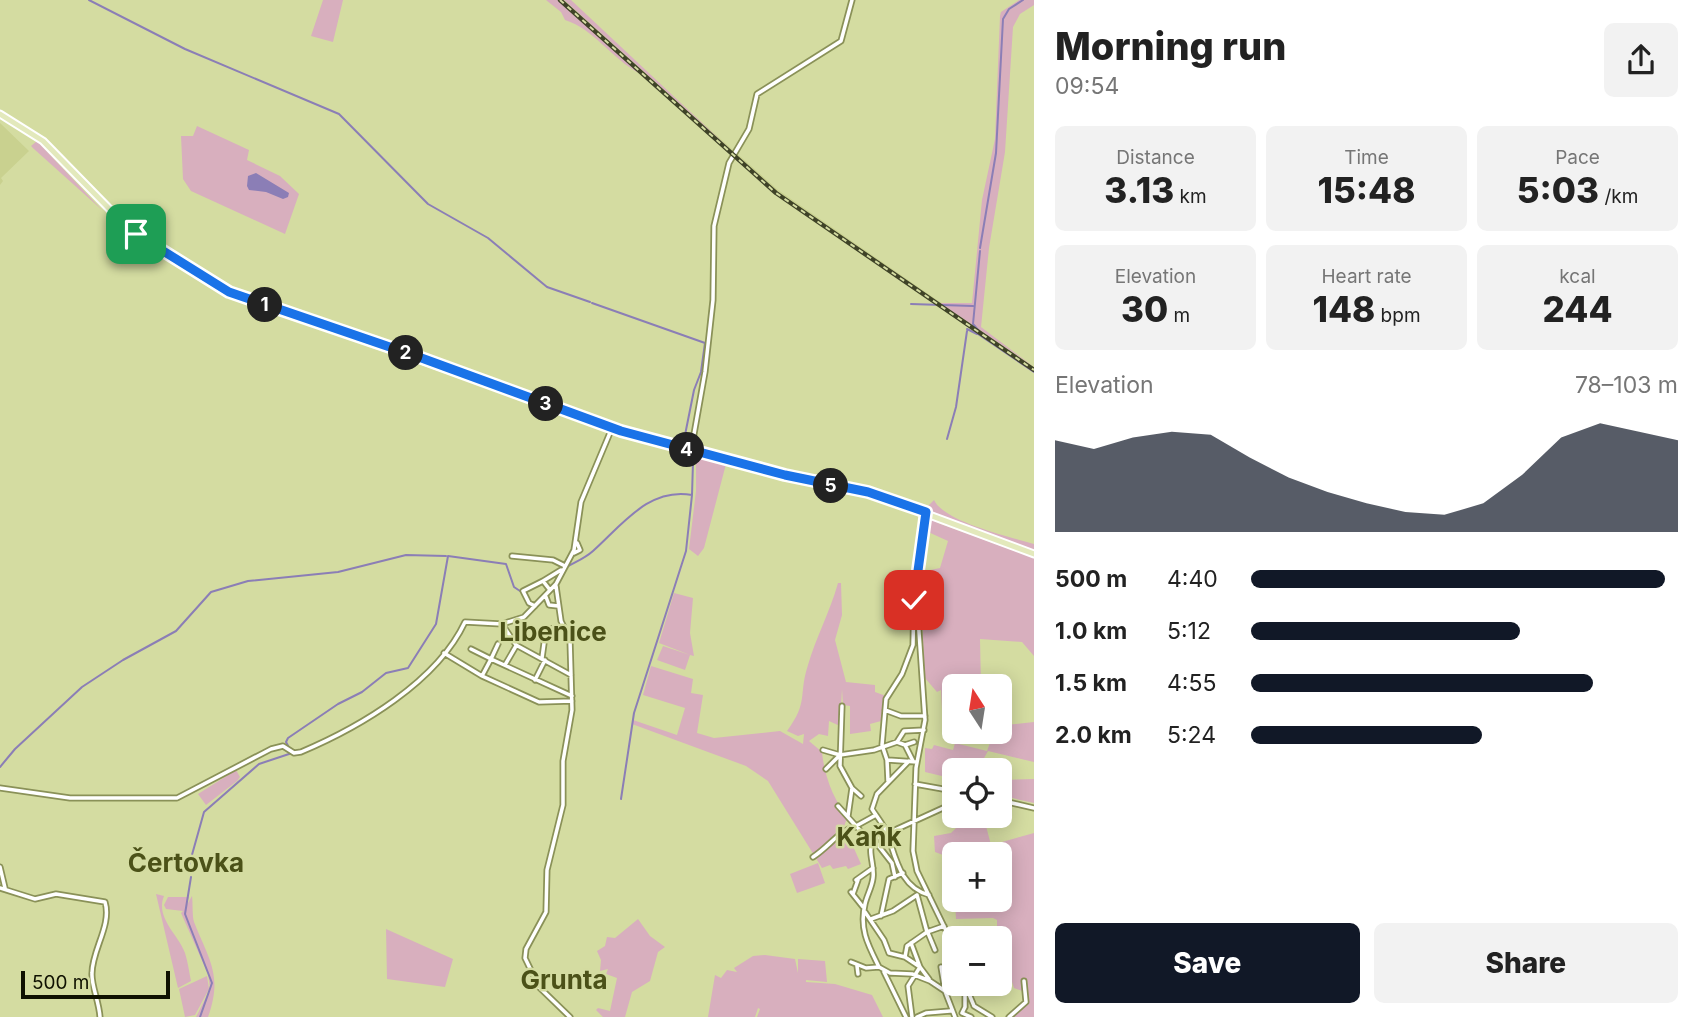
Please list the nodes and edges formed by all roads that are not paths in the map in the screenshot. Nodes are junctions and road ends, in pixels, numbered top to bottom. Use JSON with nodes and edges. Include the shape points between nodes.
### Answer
{"nodes":[{"id":1,"x":852,"y":0,"type":"edge"},
{"id":2,"x":0,"y":114,"type":"edge"},
{"id":3,"x":612,"y":428,"type":"junction"},
{"id":4,"x":692,"y":442,"type":"junction"},
{"id":5,"x":676,"y":447,"type":"junction"},
{"id":6,"x":691,"y":451,"type":"junction"},
{"id":7,"x":706,"y":455,"type":"junction"},
{"id":8,"x":926,"y":512,"type":"junction"},
{"id":9,"x":1034,"y":554,"type":"edge"},
{"id":10,"x":512,"y":556,"type":"dead end"},
{"id":11,"x":564,"y":567,"type":"junction"},
{"id":12,"x":543,"y":581,"type":"junction"},
{"id":13,"x":556,"y":584,"type":"junction"},
{"id":14,"x":550,"y":590,"type":"junction"},
{"id":15,"x":546,"y":596,"type":"junction"},
{"id":16,"x":535,"y":606,"type":"junction"},
{"id":17,"x":558,"y":606,"type":"junction"},
{"id":18,"x":502,"y":624,"type":"junction"},
{"id":19,"x":916,"y":624,"type":"junction"},
{"id":20,"x":563,"y":628,"type":"junction"},
{"id":21,"x":498,"y":644,"type":"dead end"},
{"id":22,"x":516,"y":645,"type":"junction"},
{"id":23,"x":471,"y":649,"type":"dead end"},
{"id":24,"x":444,"y":653,"type":"junction"},
{"id":25,"x":491,"y":659,"type":"junction"},
{"id":26,"x":543,"y":659,"type":"junction"},
{"id":27,"x":505,"y":666,"type":"junction"},
{"id":28,"x":570,"y":675,"type":"junction"},
{"id":29,"x":482,"y":676,"type":"junction"},
{"id":30,"x":535,"y":680,"type":"junction"},
{"id":31,"x":572,"y":699,"type":"junction"},
{"id":32,"x":842,"y":706,"type":"dead end"},
{"id":33,"x":885,"y":710,"type":"junction"},
{"id":34,"x":925,"y":716,"type":"junction"},
{"id":35,"x":924,"y":730,"type":"junction"},
{"id":36,"x":897,"y":742,"type":"junction"},
{"id":37,"x":914,"y":742,"type":"dead end"},
{"id":38,"x":882,"y":745,"type":"junction"},
{"id":39,"x":905,"y":745,"type":"junction"},
{"id":40,"x":823,"y":750,"type":"dead end"},
{"id":41,"x":840,"y":755,"type":"junction"},
{"id":42,"x":887,"y":760,"type":"junction"},
{"id":43,"x":913,"y":761,"type":"junction"},
{"id":44,"x":826,"y":769,"type":"dead end"},
{"id":45,"x":888,"y":782,"type":"junction"},
{"id":46,"x":915,"y":784,"type":"junction"},
{"id":47,"x":0,"y":788,"type":"edge"},
{"id":48,"x":852,"y":788,"type":"junction"},
{"id":49,"x":942,"y":789,"type":"edge"},
{"id":50,"x":852,"y":796,"type":"junction"},
{"id":51,"x":1012,"y":803,"type":"edge"},
{"id":52,"x":838,"y":806,"type":"dead end"},
{"id":53,"x":1034,"y":808,"type":"edge"},
{"id":54,"x":942,"y":809,"type":"edge"},
{"id":55,"x":876,"y":815,"type":"junction"},
{"id":56,"x":848,"y":816,"type":"junction"},
{"id":57,"x":865,"y":822,"type":"junction"},
{"id":58,"x":914,"y":822,"type":"junction"},
{"id":59,"x":856,"y":826,"type":"junction"},
{"id":60,"x":864,"y":834,"type":"junction"},
{"id":61,"x":887,"y":835,"type":"junction"},
{"id":62,"x":873,"y":840,"type":"junction"},
{"id":63,"x":813,"y":857,"type":"dead end"},
{"id":64,"x":892,"y":860,"type":"junction"},
{"id":65,"x":0,"y":867,"type":"edge"},
{"id":66,"x":873,"y":868,"type":"junction"},
{"id":67,"x":903,"y":873,"type":"junction"},
{"id":68,"x":895,"y":877,"type":"junction"},
{"id":69,"x":3,"y":888,"type":"edge"},
{"id":70,"x":915,"y":890,"type":"junction"},
{"id":71,"x":917,"y":895,"type":"junction"},
{"id":72,"x":929,"y":895,"type":"junction"},
{"id":73,"x":864,"y":909,"type":"junction"},
{"id":74,"x":881,"y":916,"type":"junction"},
{"id":75,"x":868,"y":918,"type":"junction"},
{"id":76,"x":944,"y":926,"type":"edge"},
{"id":77,"x":942,"y":927,"type":"edge"},
{"id":78,"x":927,"y":932,"type":"junction"},
{"id":79,"x":911,"y":943,"type":"junction"},
{"id":80,"x":935,"y":950,"type":"dead end"},
{"id":81,"x":905,"y":957,"type":"junction"},
{"id":82,"x":851,"y":962,"type":"dead end"},
{"id":83,"x":857,"y":966,"type":"junction"},
{"id":84,"x":920,"y":967,"type":"junction"},
{"id":85,"x":941,"y":967,"type":"dead end"},
{"id":86,"x":881,"y":968,"type":"junction"},
{"id":87,"x":942,"y":973,"type":"edge"},
{"id":88,"x":858,"y":974,"type":"dead end"},
{"id":89,"x":914,"y":974,"type":"junction"},
{"id":90,"x":889,"y":975,"type":"junction"},
{"id":91,"x":930,"y":981,"type":"junction"},
{"id":92,"x":1024,"y":981,"type":"dead end"},
{"id":93,"x":942,"y":989,"type":"edge"},
{"id":94,"x":947,"y":996,"type":"edge"},
{"id":95,"x":967,"y":996,"type":"edge"},
{"id":96,"x":968,"y":996,"type":"edge"},
{"id":97,"x":974,"y":1006,"type":"junction"},
{"id":98,"x":950,"y":1011,"type":"junction"},
{"id":99,"x":966,"y":1015,"type":"edge"},
{"id":100,"x":100,"y":1017,"type":"edge"},
{"id":101,"x":570,"y":1017,"type":"edge"},
{"id":102,"x":906,"y":1017,"type":"edge"},
{"id":103,"x":915,"y":1017,"type":"edge"},
{"id":104,"x":955,"y":1017,"type":"edge"},
{"id":105,"x":992,"y":1017,"type":"edge"},
{"id":106,"x":1009,"y":1017,"type":"edge"}],
"edges":[{"from":1,"to":4,"type":"street","via":[[842,41],[757,94],[749,129],[729,163],[714,226],[713,300]]},
{"from":2,"to":3,"type":"main road","via":[[43,141],[129,229],[221,288]]},
{"from":3,"to":5,"type":"main road"},
{"from":3,"to":11,"type":"street","via":[[581,502],[577,543]]},
{"from":4,"to":5,"type":"street"},
{"from":4,"to":6,"type":"street"},
{"from":4,"to":7,"type":"street"},
{"from":5,"to":6,"type":"main road"},
{"from":6,"to":7,"type":"main road"},
{"from":7,"to":8,"type":"main road","via":[[868,492]]},
{"from":8,"to":9,"type":"main road"},
{"from":8,"to":19,"type":"street"},
{"from":10,"to":11,"type":"street","via":[[548,559]]},
{"from":11,"to":12,"type":"street"},
{"from":11,"to":13,"type":"street"},
{"from":12,"to":14,"type":"street"},
{"from":12,"to":16,"type":"street","via":[[523,591]]},
{"from":13,"to":14,"type":"street"},
{"from":13,"to":17,"type":"street"},
{"from":14,"to":15,"type":"street"},
{"from":15,"to":16,"type":"street"},
{"from":15,"to":17,"type":"street","via":[[549,605]]},
{"from":16,"to":18,"type":"street","via":[[524,617]]},
{"from":17,"to":20,"type":"street"},
{"from":18,"to":22,"type":"street"},
{"from":18,"to":24,"type":"street","via":[[466,621]]},
{"from":19,"to":33,"type":"street","via":[[909,659],[886,699]]},
{"from":19,"to":34,"type":"street"},
{"from":20,"to":26,"type":"street","via":[[546,629]]},
{"from":20,"to":28,"type":"street","via":[[570,639]]},
{"from":21,"to":25,"type":"street"},
{"from":22,"to":26,"type":"street"},
{"from":22,"to":27,"type":"street"},
{"from":23,"to":25,"type":"street"},
{"from":24,"to":29,"type":"street"},
{"from":24,"to":47,"type":"street","via":[[390,705],[305,751],[271,748],[177,798],[70,798]]},
{"from":25,"to":27,"type":"street"},
{"from":25,"to":29,"type":"street"},
{"from":26,"to":28,"type":"street"},
{"from":26,"to":30,"type":"street"},
{"from":27,"to":30,"type":"street"},
{"from":28,"to":31,"type":"street"},
{"from":29,"to":31,"type":"street","via":[[539,702]]},
{"from":30,"to":31,"type":"street"},
{"from":31,"to":101,"type":"street","via":[[563,761],[563,805],[547,870],[546,912],[524,958],[539,987]]},
{"from":32,"to":41,"type":"street"},
{"from":33,"to":34,"type":"street","via":[[901,716]]},
{"from":33,"to":38,"type":"street"},
{"from":34,"to":35,"type":"street"},
{"from":35,"to":36,"type":"street","via":[[904,731]]},
{"from":35,"to":43,"type":"street"},
{"from":36,"to":38,"type":"street"},
{"from":36,"to":39,"type":"street"},
{"from":37,"to":39,"type":"street"},
{"from":38,"to":41,"type":"street"},
{"from":38,"to":42,"type":"street"},
{"from":39,"to":43,"type":"street"},
{"from":40,"to":41,"type":"street"},
{"from":41,"to":44,"type":"street"},
{"from":41,"to":48,"type":"street","via":[[841,770]]},
{"from":42,"to":43,"type":"street"},
{"from":42,"to":45,"type":"street"},
{"from":43,"to":45,"type":"street"},
{"from":43,"to":46,"type":"street"},
{"from":45,"to":55,"type":"street","via":[[874,798]]},
{"from":46,"to":49,"type":"street"},
{"from":46,"to":58,"type":"street"},
{"from":48,"to":50,"type":"street"},
{"from":48,"to":50,"type":"street","via":[[859,794]]},
{"from":50,"to":56,"type":"street"},
{"from":51,"to":53,"type":"street"},
{"from":52,"to":56,"type":"street"},
{"from":54,"to":58,"type":"street"},
{"from":55,"to":57,"type":"street"},
{"from":55,"to":61,"type":"street"},
{"from":56,"to":59,"type":"street"},
{"from":57,"to":59,"type":"street"},
{"from":57,"to":60,"type":"street"},
{"from":58,"to":61,"type":"street"},
{"from":58,"to":72,"type":"street","via":[[916,865]]},
{"from":59,"to":60,"type":"street"},
{"from":59,"to":63,"type":"street","via":[[837,834]]},
{"from":60,"to":62,"type":"street"},
{"from":61,"to":62,"type":"street"},
{"from":61,"to":64,"type":"street"},
{"from":62,"to":64,"type":"street"},
{"from":62,"to":66,"type":"street"},
{"from":64,"to":67,"type":"street"},
{"from":64,"to":68,"type":"street"},
{"from":65,"to":69,"type":"street"},
{"from":66,"to":73,"type":"street"},
{"from":66,"to":73,"type":"street","via":[[857,879],[852,893]]},
{"from":67,"to":68,"type":"street"},
{"from":67,"to":70,"type":"street"},
{"from":68,"to":74,"type":"street","via":[[889,879]]},
{"from":69,"to":100,"type":"street","via":[[35,899],[56,894],[105,902],[92,973]]},
{"from":70,"to":71,"type":"street"},
{"from":70,"to":72,"type":"street"},
{"from":71,"to":74,"type":"street"},
{"from":71,"to":78,"type":"street"},
{"from":72,"to":76,"type":"street"},
{"from":73,"to":75,"type":"street"},
{"from":74,"to":75,"type":"street"},
{"from":75,"to":81,"type":"street","via":[[889,953]]},
{"from":75,"to":86,"type":"street","via":[[866,944]]},
{"from":77,"to":78,"type":"street"},
{"from":78,"to":79,"type":"street"},
{"from":78,"to":80,"type":"street"},
{"from":79,"to":81,"type":"street"},
{"from":79,"to":84,"type":"street"},
{"from":81,"to":84,"type":"street"},
{"from":82,"to":83,"type":"street"},
{"from":83,"to":86,"type":"street"},
{"from":83,"to":88,"type":"street"},
{"from":84,"to":89,"type":"street"},
{"from":84,"to":91,"type":"street"},
{"from":85,"to":87,"type":"street"},
{"from":86,"to":90,"type":"street"},
{"from":89,"to":90,"type":"street"},
{"from":89,"to":91,"type":"street"},
{"from":89,"to":103,"type":"street","via":[[908,986]]},
{"from":90,"to":102,"type":"street"},
{"from":91,"to":93,"type":"street"},
{"from":92,"to":106,"type":"street","via":[[1024,1004]]},
{"from":94,"to":98,"type":"street"},
{"from":95,"to":99,"type":"street"},
{"from":96,"to":97,"type":"street"},
{"from":97,"to":99,"type":"street"},
{"from":97,"to":105,"type":"street"},
{"from":98,"to":103,"type":"street"},
{"from":98,"to":104,"type":"street"}]}
